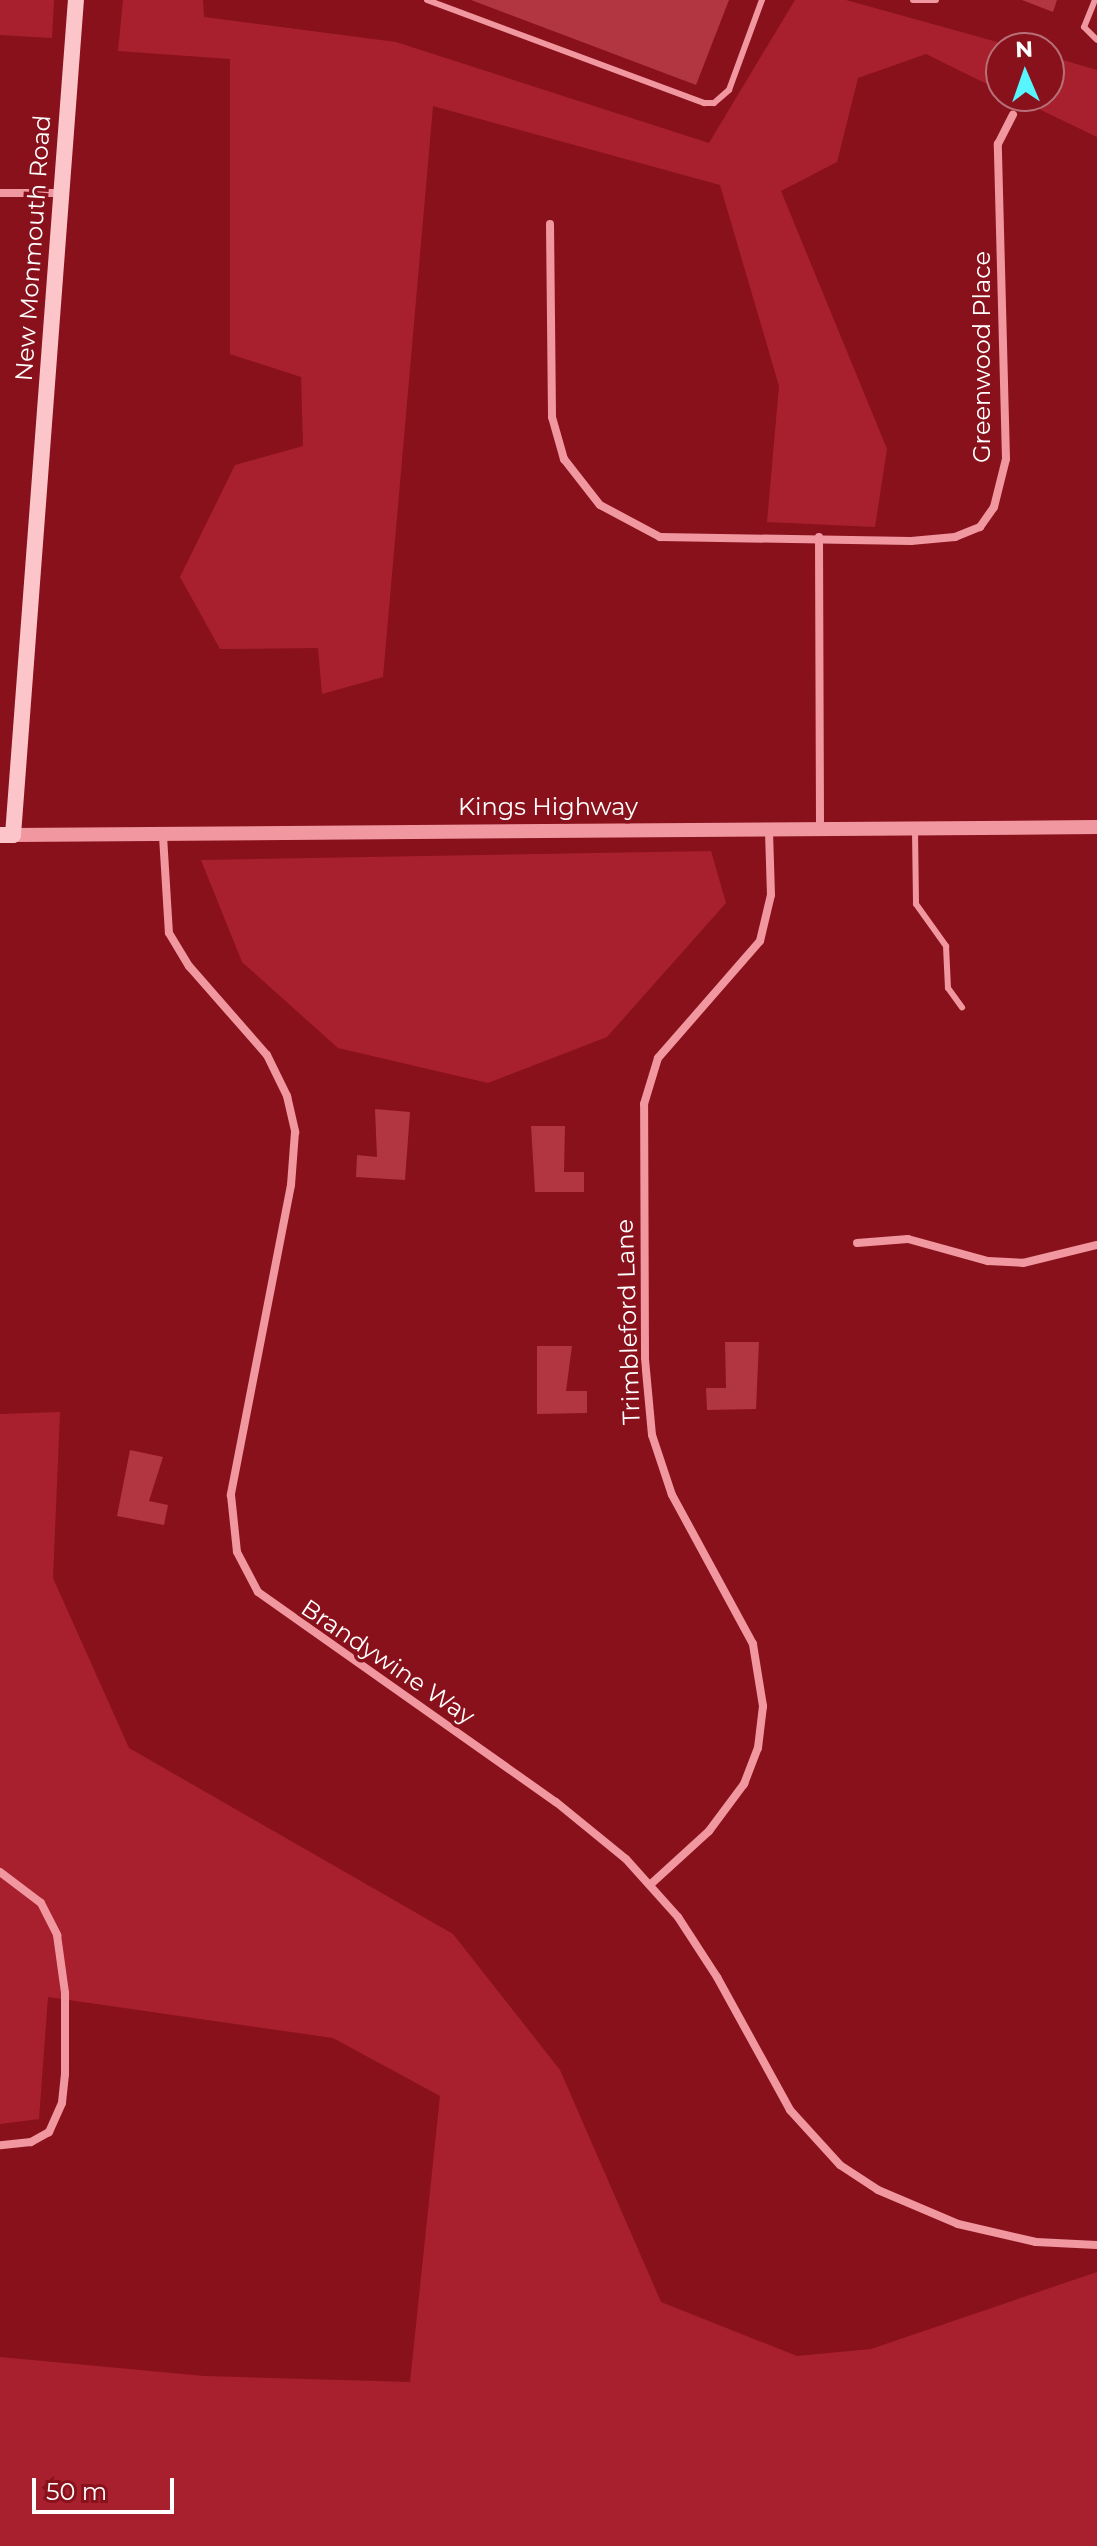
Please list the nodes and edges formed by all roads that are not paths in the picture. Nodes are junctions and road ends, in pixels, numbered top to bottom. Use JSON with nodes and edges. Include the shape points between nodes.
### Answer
{"nodes":[{"id":1,"x":76,"y":0,"type":"edge"},
{"id":2,"x":427,"y":0,"type":"edge"},
{"id":3,"x":762,"y":0,"type":"edge"},
{"id":4,"x":913,"y":0,"type":"edge"},
{"id":5,"x":936,"y":0,"type":"edge"},
{"id":6,"x":1095,"y":0,"type":"edge"},
{"id":7,"x":1097,"y":40,"type":"edge"},
{"id":8,"x":1013,"y":115,"type":"dead end"},
{"id":9,"x":0,"y":193,"type":"edge"},
{"id":10,"x":60,"y":193,"type":"junction"},
{"id":11,"x":550,"y":224,"type":"dead end"},
{"id":12,"x":819,"y":537,"type":"junction"},
{"id":13,"x":1097,"y":827,"type":"edge"},
{"id":14,"x":820,"y":828,"type":"junction"},
{"id":15,"x":915,"y":828,"type":"junction"},
{"id":16,"x":769,"y":831,"type":"junction"},
{"id":17,"x":6,"y":835,"type":"edge"},
{"id":18,"x":163,"y":836,"type":"junction"},
{"id":19,"x":962,"y":1007,"type":"dead end"},
{"id":20,"x":857,"y":1243,"type":"dead end"},
{"id":21,"x":1097,"y":1245,"type":"edge"},
{"id":22,"x":0,"y":1872,"type":"edge"},
{"id":23,"x":651,"y":1884,"type":"junction"},
{"id":24,"x":0,"y":2145,"type":"edge"},
{"id":25,"x":1097,"y":2245,"type":"edge"}],
"edges":[{"from":1,"to":10,"type":"main road","name":"New Monmouth Road"},
{"from":2,"to":3,"type":"lane","via":[[704,103],[714,103],[729,90]]},
{"from":4,"to":5,"type":"lane"},
{"from":6,"to":7,"type":"lane","via":[[1084,27]]},
{"from":8,"to":12,"type":"street","name":"Greenwood Place","via":[[998,144],[1006,459],[994,507],[980,527],[955,537]]},
{"from":9,"to":10,"type":"street"},
{"from":10,"to":17,"type":"main road","name":"New Monmouth Road"},
{"from":11,"to":12,"type":"street","name":"Greenwood Place","via":[[552,417],[564,459],[589,495],[650,536]]},
{"from":12,"to":14,"type":"street"},
{"from":13,"to":15,"type":"street","name":"Kings Highway"},
{"from":14,"to":15,"type":"street","name":"Kings Highway"},
{"from":14,"to":16,"type":"street","name":"Kings Highway"},
{"from":15,"to":19,"type":"lane","via":[[916,904],[946,946],[948,988]]},
{"from":16,"to":18,"type":"street","name":"Kings Highway"},
{"from":16,"to":23,"type":"street","name":"Trimbleford Lane","via":[[771,895],[760,941],[658,1058],[644,1104],[645,1360],[652,1435],[672,1495],[753,1644],[763,1706],[758,1748],[738,1793],[709,1831]]},
{"from":17,"to":18,"type":"street","name":"Kings Highway"},
{"from":18,"to":23,"type":"street","name":"Brandywine Way","via":[[165,918],[174,945],[267,1055],[287,1096],[295,1132],[291,1185],[231,1495],[230,1526],[244,1570],[276,1609],[556,1802]]},
{"from":20,"to":21,"type":"street","via":[[908,1239],[988,1261],[1023,1263]]},
{"from":22,"to":24,"type":"street","via":[[41,1903],[57,1935],[65,1993],[62,2103],[49,2132],[31,2142]]},
{"from":23,"to":25,"type":"street","name":"Brandywine Way","via":[[717,1977],[790,2110],[840,2165],[878,2190],[958,2224],[1036,2242]]}]}
